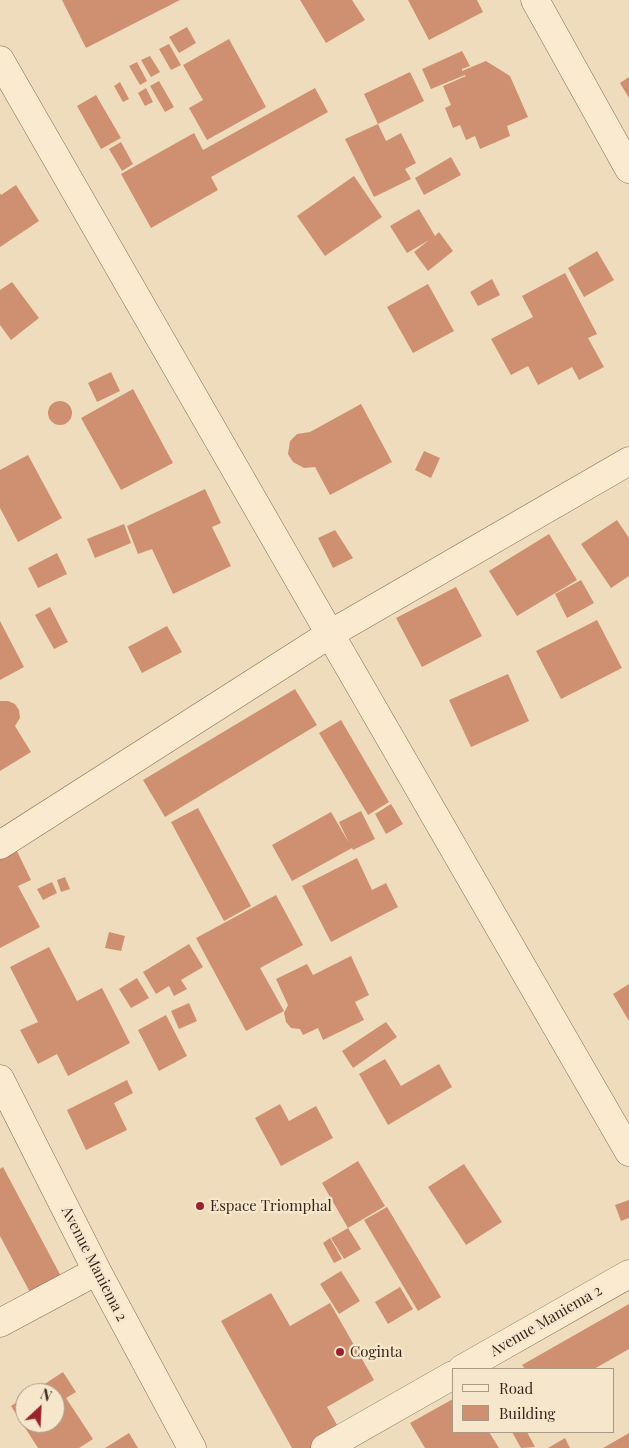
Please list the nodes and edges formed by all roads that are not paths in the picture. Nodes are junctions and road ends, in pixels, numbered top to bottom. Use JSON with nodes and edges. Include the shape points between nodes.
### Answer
{"nodes":[{"id":1,"x":534,"y":0,"type":"edge"},
{"id":2,"x":0,"y":60,"type":"edge"},
{"id":3,"x":629,"y":169,"type":"edge"},
{"id":4,"x":629,"y":461,"type":"edge"},
{"id":5,"x":330,"y":634,"type":"junction"},
{"id":6,"x":0,"y":845,"type":"edge"},
{"id":7,"x":0,"y":1079,"type":"edge"},
{"id":8,"x":629,"y":1152,"type":"edge"},
{"id":9,"x":97,"y":1271,"type":"junction"},
{"id":10,"x":629,"y":1274,"type":"edge"},
{"id":11,"x":0,"y":1323,"type":"edge"},
{"id":12,"x":464,"y":1368,"type":"edge"},
{"id":13,"x":452,"y":1376,"type":"edge"},
{"id":14,"x":192,"y":1448,"type":"edge"},
{"id":15,"x":325,"y":1448,"type":"edge"}],
"edges":[{"from":1,"to":3,"type":"street"},
{"from":2,"to":5,"type":"street"},
{"from":4,"to":5,"type":"street"},
{"from":5,"to":6,"type":"street"},
{"from":5,"to":8,"type":"street"},
{"from":7,"to":9,"type":"street","name":"Avenue Maniema 2"},
{"from":9,"to":11,"type":"street"},
{"from":9,"to":14,"type":"street","name":"Avenue Maniema 2"},
{"from":10,"to":12,"type":"street","name":"Avenue Maniema 2"},
{"from":13,"to":15,"type":"street"}]}
